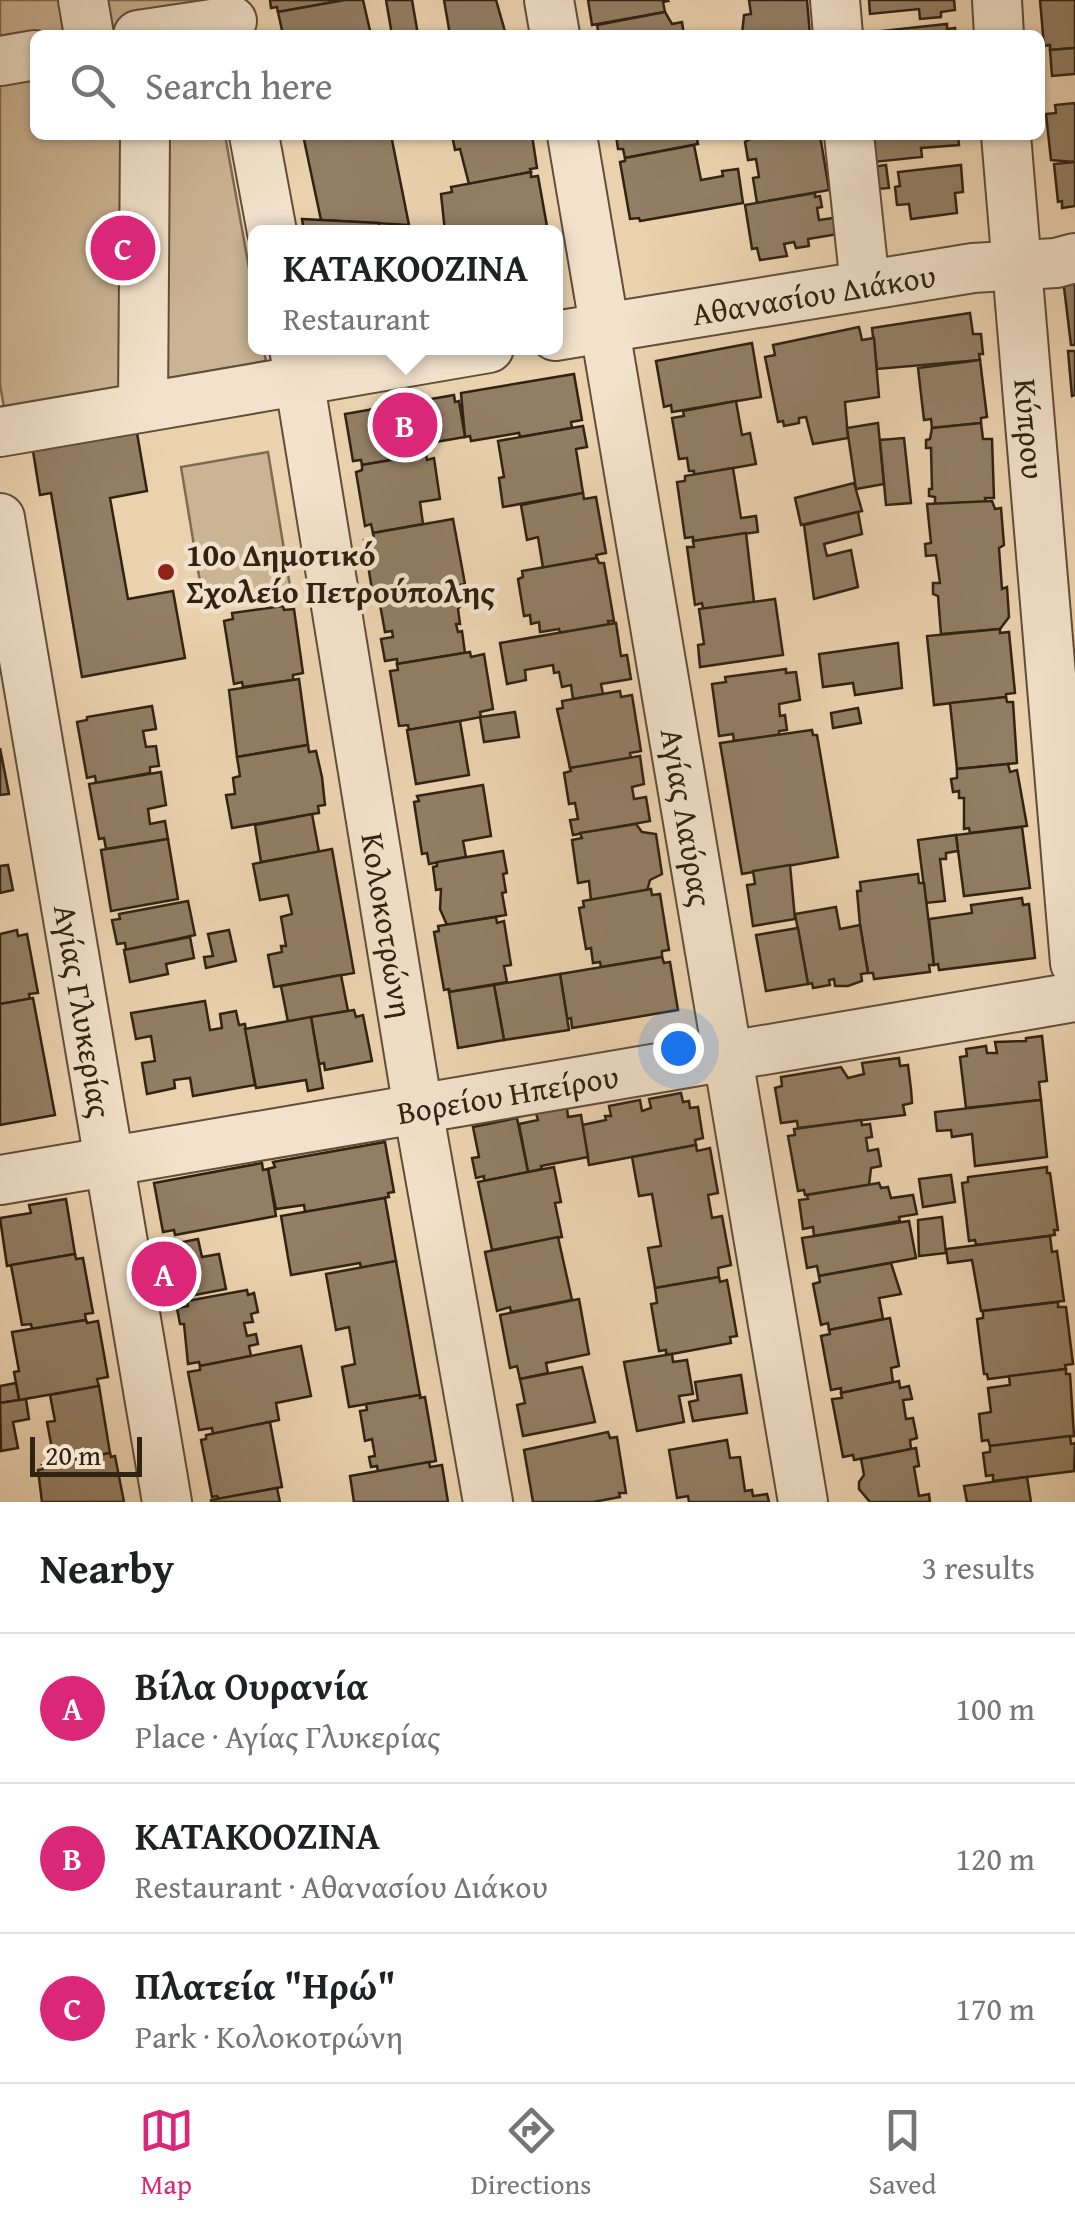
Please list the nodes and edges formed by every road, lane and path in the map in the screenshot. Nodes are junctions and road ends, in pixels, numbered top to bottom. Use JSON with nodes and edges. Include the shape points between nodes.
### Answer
{"nodes":[{"id":1,"x":83,"y":0,"type":"edge"},
{"id":2,"x":548,"y":0,"type":"edge"},
{"id":3,"x":834,"y":0,"type":"edge"},
{"id":4,"x":997,"y":0,"type":"edge"},
{"id":5,"x":148,"y":19,"type":"edge"},
{"id":6,"x":232,"y":19,"type":"edge"},
{"id":7,"x":88,"y":30,"type":"edge"},
{"id":8,"x":554,"y":30,"type":"edge"},
{"id":9,"x":837,"y":30,"type":"edge"},
{"id":10,"x":1000,"y":30,"type":"edge"},
{"id":11,"x":30,"y":55,"type":"edge"},
{"id":12,"x":0,"y":61,"type":"edge"},
{"id":13,"x":145,"y":140,"type":"edge"},
{"id":14,"x":255,"y":140,"type":"edge"},
{"id":15,"x":573,"y":140,"type":"edge"},
{"id":16,"x":850,"y":140,"type":"edge"},
{"id":17,"x":1006,"y":140,"type":"edge"},
{"id":18,"x":271,"y":225,"type":"edge"},
{"id":19,"x":1075,"y":258,"type":"edge"},
{"id":20,"x":1015,"y":265,"type":"junction"},
{"id":21,"x":866,"y":285,"type":"junction"},
{"id":22,"x":606,"y":327,"type":"junction"},
{"id":23,"x":563,"y":335,"type":"edge"},
{"id":24,"x":405,"y":355,"type":"edge"},
{"id":25,"x":297,"y":364,"type":"edge"},
{"id":26,"x":143,"y":407,"type":"junction"},
{"id":27,"x":0,"y":432,"type":"edge"},
{"id":28,"x":0,"y":518,"type":"edge"},
{"id":29,"x":1075,"y":963,"type":"edge"},
{"id":30,"x":1075,"y":997,"type":"edge"},
{"id":31,"x":728,"y":1056,"type":"junction"},
{"id":32,"x":418,"y":1109,"type":"junction"},
{"id":33,"x":109,"y":1161,"type":"junction"},
{"id":34,"x":0,"y":1180,"type":"edge"},
{"id":35,"x":167,"y":1502,"type":"edge"},
{"id":36,"x":488,"y":1502,"type":"edge"},
{"id":37,"x":803,"y":1502,"type":"edge"}],
"edges":[{"from":1,"to":7,"type":"street"},
{"from":2,"to":8,"type":"street"},
{"from":3,"to":9,"type":"street"},
{"from":4,"to":10,"type":"street"},
{"from":5,"to":6,"type":"street"},
{"from":11,"to":12,"type":"street"},
{"from":13,"to":26,"type":"street"},
{"from":14,"to":18,"type":"street"},
{"from":15,"to":22,"type":"street","name":"Αγίας Λαύρας"},
{"from":16,"to":21,"type":"street"},
{"from":17,"to":20,"type":"street","name":"Κύπρου"},
{"from":19,"to":20,"type":"street","name":"Αθανασίου Διάκου"},
{"from":20,"to":21,"type":"street","name":"Αθανασίου Διάκου"},
{"from":20,"to":29,"type":"street","name":"Κύπρου"},
{"from":21,"to":22,"type":"street","name":"Αθανασίου Διάκου"},
{"from":22,"to":23,"type":"street","name":"Αθανασίου Διάκου"},
{"from":22,"to":31,"type":"street","name":"Αγίας Λαύρας"},
{"from":24,"to":25,"type":"street"},
{"from":25,"to":26,"type":"street"},
{"from":25,"to":32,"type":"street","name":"Κολοκοτρώνη"},
{"from":26,"to":27,"type":"street"},
{"from":28,"to":33,"type":"street","name":"Αγίας Γλυκερίας"},
{"from":30,"to":31,"type":"street","name":"Βορείου Ηπείρου"},
{"from":31,"to":32,"type":"street","name":"Βορείου Ηπείρου"},
{"from":31,"to":37,"type":"street","name":"Αγίας Λαύρας"},
{"from":32,"to":33,"type":"street","name":"Βορείου Ηπείρου"},
{"from":32,"to":36,"type":"street","name":"Κολοκοτρώνη"},
{"from":33,"to":34,"type":"street","name":"Βορείου Ηπείρου"},
{"from":33,"to":35,"type":"street","name":"Αγίας Γλυκερίας"}]}
